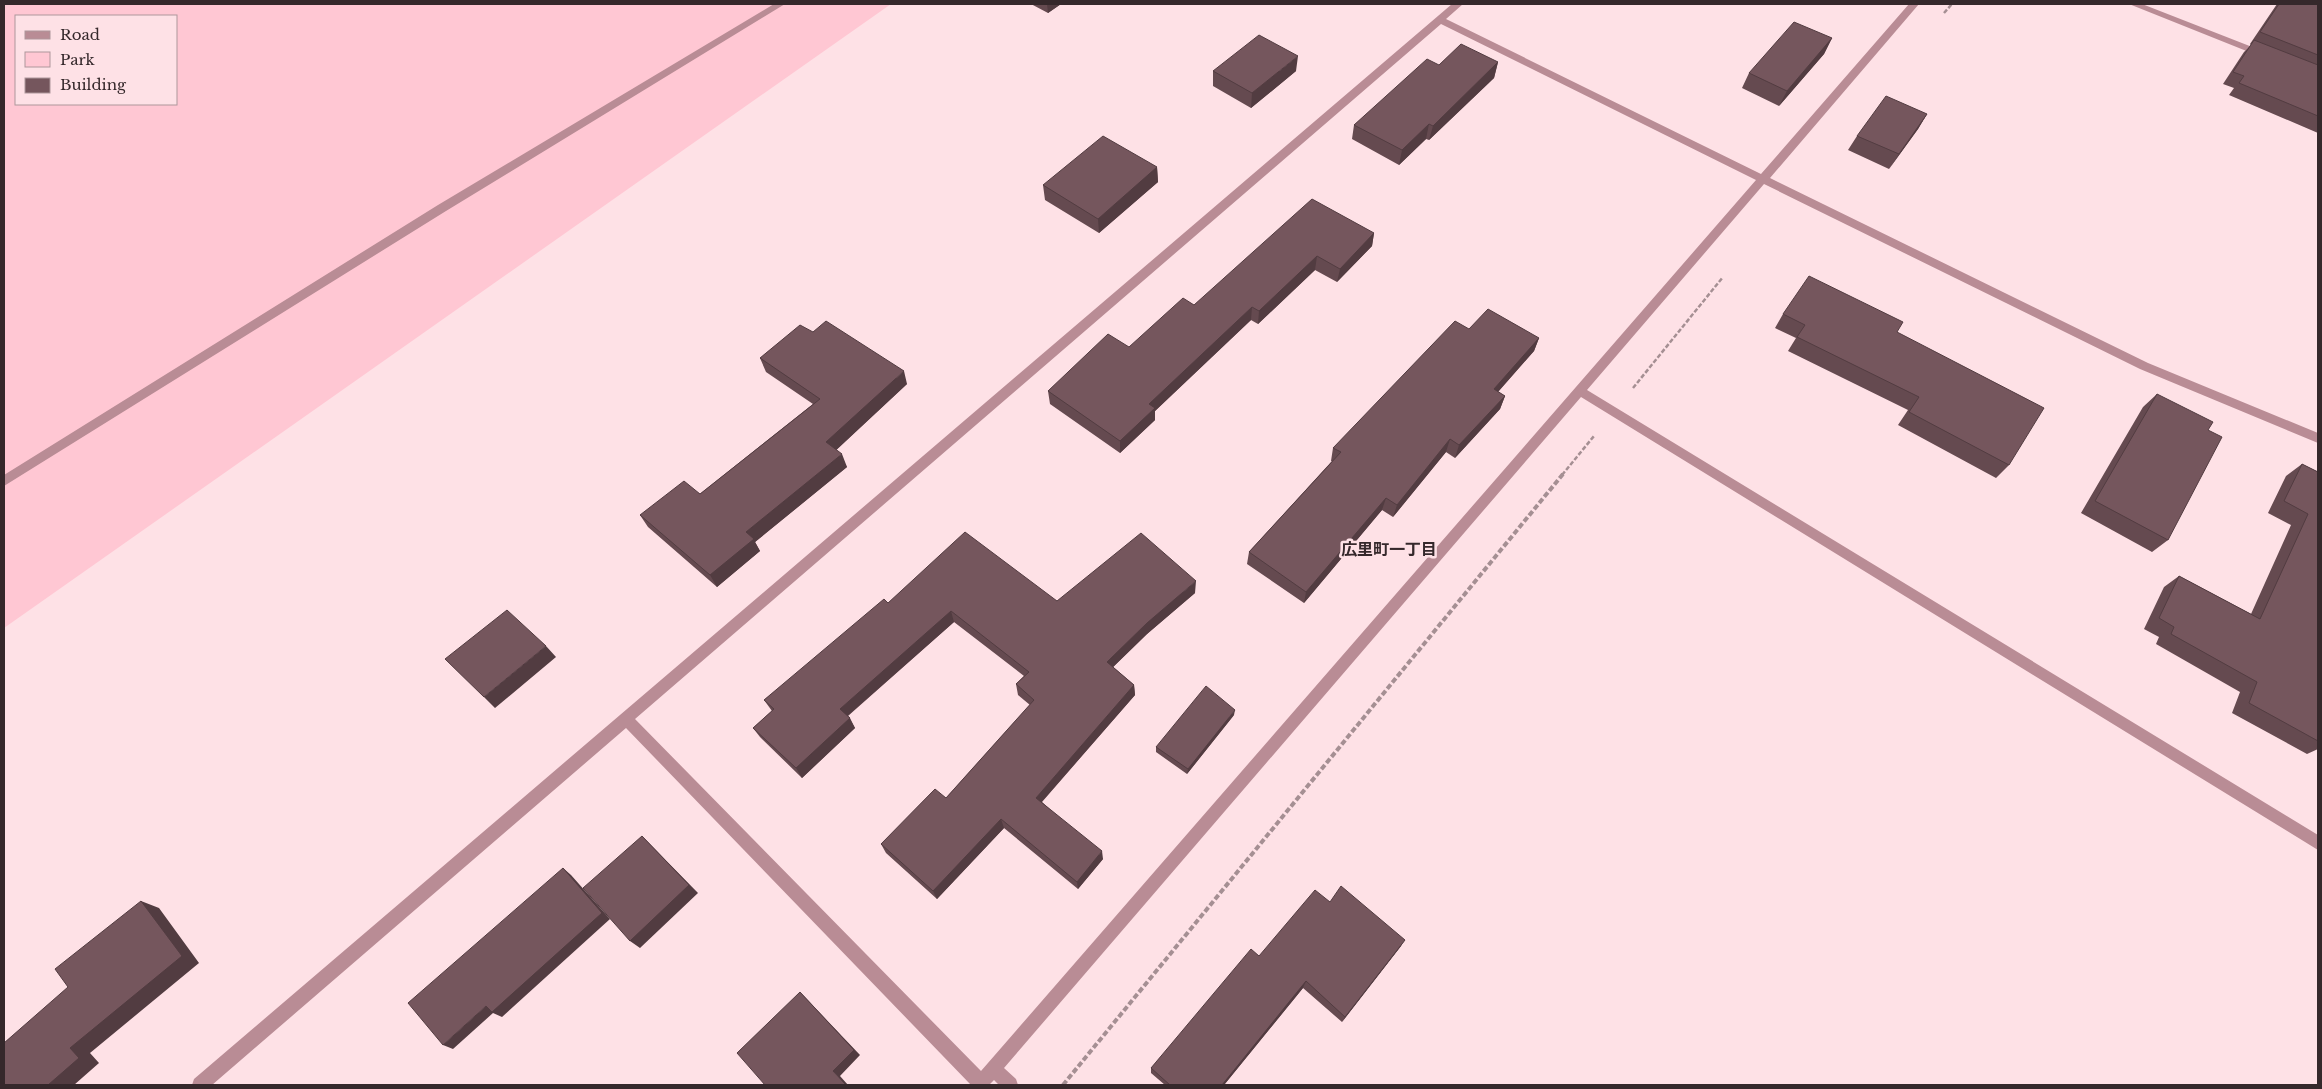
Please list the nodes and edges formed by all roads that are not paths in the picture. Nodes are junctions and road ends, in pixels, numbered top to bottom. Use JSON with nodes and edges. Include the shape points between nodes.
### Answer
{"nodes":[{"id":1,"x":780,"y":4,"type":"edge"},
{"id":2,"x":1458,"y":4,"type":"edge"},
{"id":3,"x":1914,"y":4,"type":"edge"},
{"id":4,"x":2134,"y":4,"type":"edge"},
{"id":5,"x":1440,"y":20,"type":"junction"},
{"id":6,"x":2272,"y":58,"type":"edge"},
{"id":7,"x":1763,"y":179,"type":"junction"},
{"id":8,"x":1580,"y":391,"type":"junction"},
{"id":9,"x":2318,"y":438,"type":"edge"},
{"id":10,"x":4,"y":481,"type":"edge"},
{"id":11,"x":625,"y":718,"type":"junction"},
{"id":12,"x":2318,"y":843,"type":"edge"},
{"id":13,"x":994,"y":1070,"type":"junction"},
{"id":14,"x":980,"y":1084,"type":"edge"},
{"id":15,"x":200,"y":1085,"type":"edge"},
{"id":16,"x":1010,"y":1085,"type":"edge"}],
"edges":[{"from":1,"to":10,"type":"street","via":[[442,208]]},
{"from":2,"to":5,"type":"street"},
{"from":3,"to":7,"type":"street"},
{"from":4,"to":6,"type":"street"},
{"from":5,"to":7,"type":"street"},
{"from":5,"to":11,"type":"street"},
{"from":7,"to":8,"type":"street"},
{"from":7,"to":9,"type":"street","via":[[2144,366]]},
{"from":8,"to":12,"type":"street"},
{"from":8,"to":13,"type":"street"},
{"from":11,"to":14,"type":"street"},
{"from":11,"to":15,"type":"street"},
{"from":13,"to":14,"type":"street"},
{"from":13,"to":16,"type":"street"}]}
